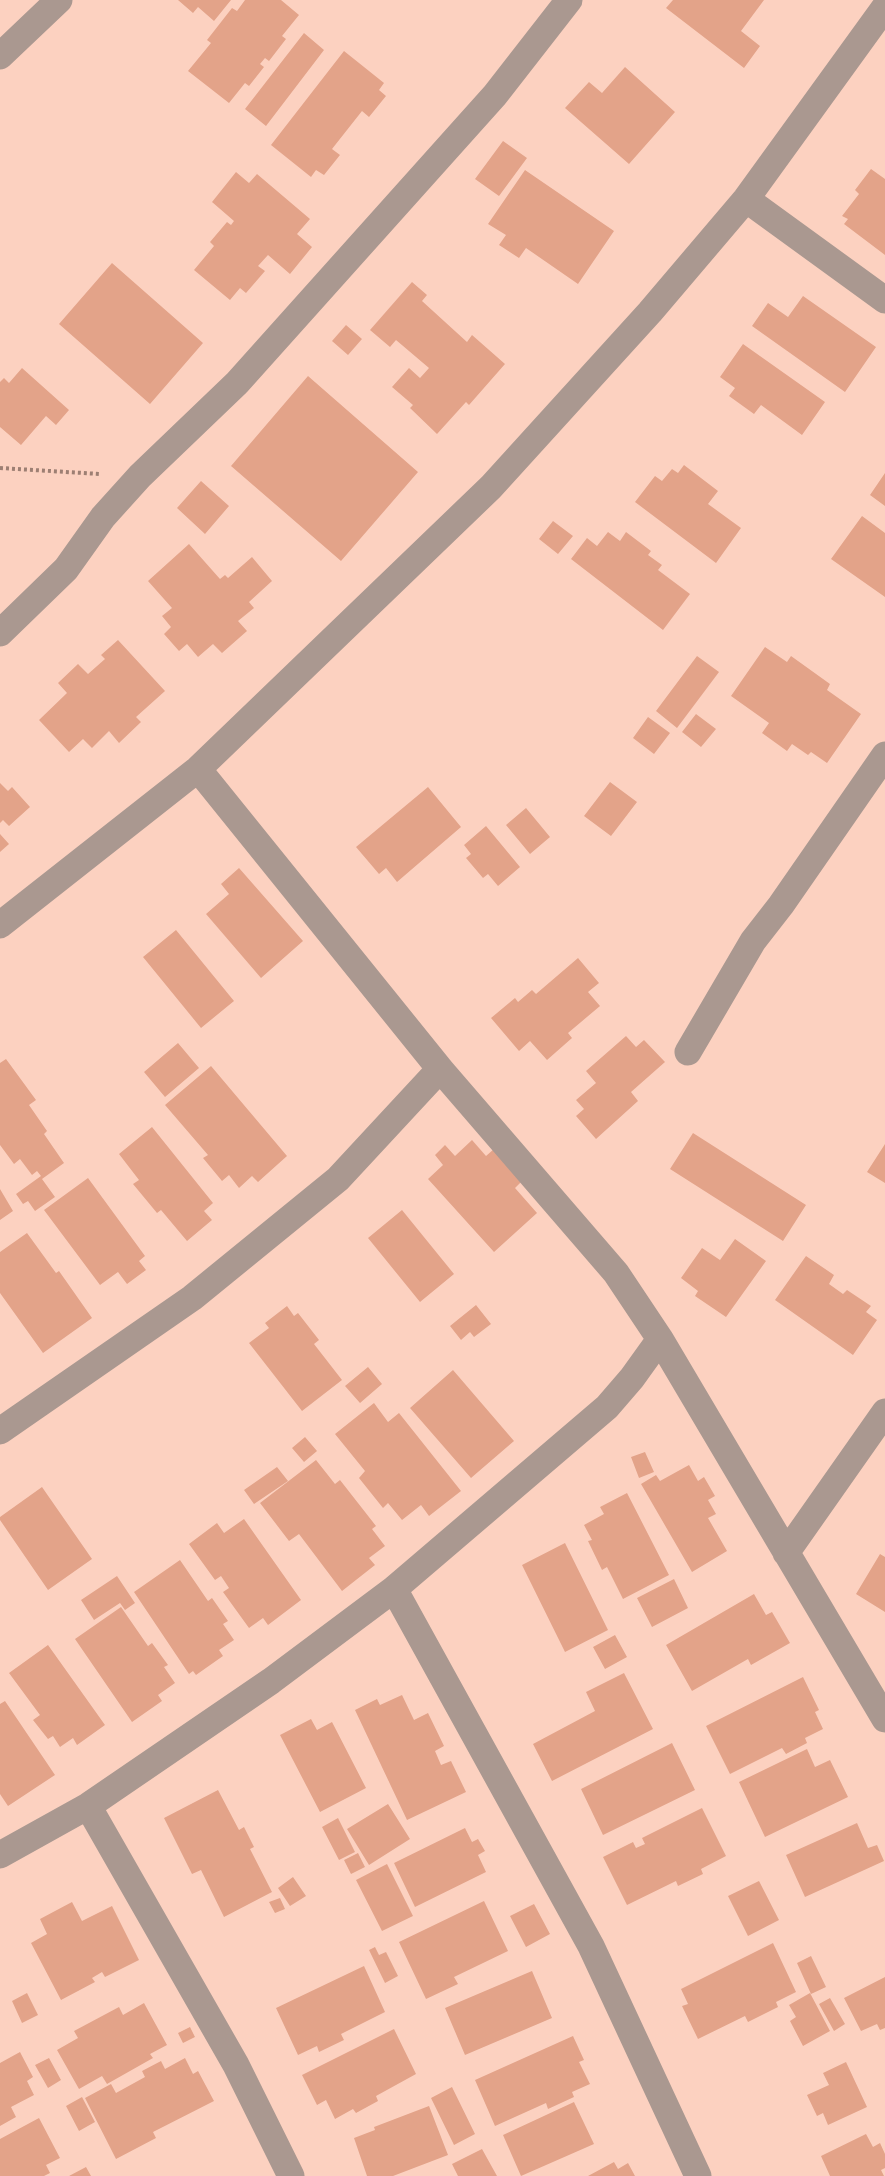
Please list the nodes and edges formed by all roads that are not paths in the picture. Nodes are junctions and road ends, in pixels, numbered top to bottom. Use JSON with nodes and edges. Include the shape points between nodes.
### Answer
{"nodes":[{"id":1,"x":59,"y":0,"type":"edge"},
{"id":2,"x":569,"y":0,"type":"edge"},
{"id":3,"x":885,"y":7,"type":"edge"},
{"id":4,"x":0,"y":57,"type":"edge"},
{"id":5,"x":746,"y":199,"type":"junction"},
{"id":6,"x":885,"y":300,"type":"edge"},
{"id":7,"x":0,"y":633,"type":"edge"},
{"id":8,"x":885,"y":755,"type":"edge"},
{"id":9,"x":198,"y":769,"type":"junction"},
{"id":10,"x":0,"y":925,"type":"edge"},
{"id":11,"x":688,"y":1052,"type":"dead end"},
{"id":12,"x":440,"y":1069,"type":"junction"},
{"id":13,"x":660,"y":1339,"type":"junction"},
{"id":14,"x":885,"y":1412,"type":"edge"},
{"id":15,"x":0,"y":1431,"type":"edge"},
{"id":16,"x":786,"y":1553,"type":"junction"},
{"id":17,"x":394,"y":1589,"type":"junction"},
{"id":18,"x":885,"y":1719,"type":"edge"},
{"id":19,"x":88,"y":1806,"type":"junction"},
{"id":20,"x":0,"y":1855,"type":"edge"},
{"id":21,"x":291,"y":2176,"type":"edge"},
{"id":22,"x":698,"y":2176,"type":"edge"}],
"edges":[{"from":1,"to":4,"type":"street"},
{"from":2,"to":7,"type":"street","via":[[495,95],[237,383],[140,476],[103,517],[66,569]]},
{"from":3,"to":5,"type":"street"},
{"from":5,"to":6,"type":"street"},
{"from":5,"to":9,"type":"street","via":[[650,312],[491,487]]},
{"from":8,"to":11,"type":"street","via":[[753,941]]},
{"from":9,"to":10,"type":"street"},
{"from":9,"to":12,"type":"street"},
{"from":12,"to":13,"type":"street","via":[[616,1273]]},
{"from":12,"to":15,"type":"street","via":[[338,1179],[192,1298]]},
{"from":13,"to":16,"type":"street"},
{"from":13,"to":17,"type":"street","via":[[607,1407]]},
{"from":14,"to":16,"type":"street"},
{"from":16,"to":18,"type":"street"},
{"from":17,"to":19,"type":"street","via":[[271,1682]]},
{"from":17,"to":22,"type":"street","via":[[591,1946]]},
{"from":19,"to":20,"type":"street"},
{"from":19,"to":21,"type":"street","via":[[237,2065]]}]}
